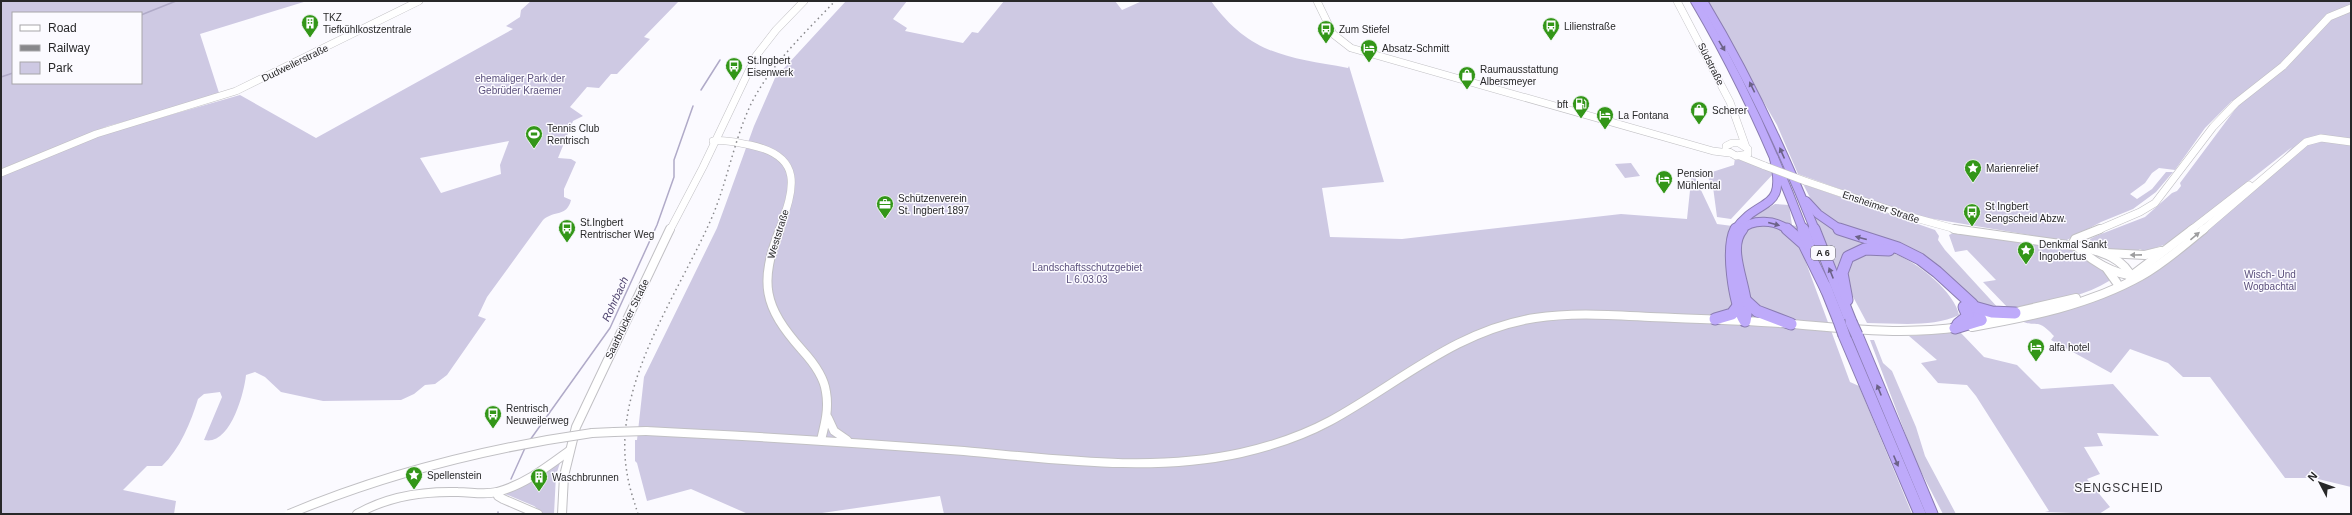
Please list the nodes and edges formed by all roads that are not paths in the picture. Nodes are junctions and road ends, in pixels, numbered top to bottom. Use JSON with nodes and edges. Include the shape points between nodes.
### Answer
{"nodes":[{"id":1,"x":419,"y":1,"type":"edge"},
{"id":2,"x":804,"y":1,"type":"edge"},
{"id":3,"x":1317,"y":1,"type":"edge"},
{"id":4,"x":1677,"y":1,"type":"edge"},
{"id":5,"x":1694,"y":1,"type":"edge"},
{"id":6,"x":1703,"y":1,"type":"edge"},
{"id":7,"x":2351,"y":8,"type":"edge"},
{"id":8,"x":1740,"y":129,"type":"junction"},
{"id":9,"x":2351,"y":142,"type":"edge"},
{"id":10,"x":713,"y":143,"type":"junction"},
{"id":11,"x":1735,"y":143,"type":"junction"},
{"id":12,"x":1746,"y":147,"type":"junction"},
{"id":13,"x":1727,"y":150,"type":"junction"},
{"id":14,"x":1743,"y":156,"type":"junction"},
{"id":15,"x":1774,"y":158,"type":"junction"},
{"id":16,"x":2270,"y":172,"type":"junction"},
{"id":17,"x":1,"y":174,"type":"edge"},
{"id":18,"x":1800,"y":182,"type":"junction"},
{"id":19,"x":2171,"y":246,"type":"junction"},
{"id":20,"x":2078,"y":248,"type":"junction"},
{"id":21,"x":2099,"y":252,"type":"junction"},
{"id":22,"x":2102,"y":264,"type":"junction"},
{"id":23,"x":2131,"y":279,"type":"junction"},
{"id":24,"x":2117,"y":283,"type":"junction"},
{"id":25,"x":1827,"y":291,"type":"junction"},
{"id":26,"x":1742,"y":303,"type":"junction"},
{"id":27,"x":1968,"y":306,"type":"junction"},
{"id":28,"x":2015,"y":313,"type":"junction"},
{"id":29,"x":1715,"y":319,"type":"junction"},
{"id":30,"x":1745,"y":321,"type":"junction"},
{"id":31,"x":1851,"y":322,"type":"junction"},
{"id":32,"x":1986,"y":322,"type":"junction"},
{"id":33,"x":1791,"y":324,"type":"junction"},
{"id":34,"x":1956,"y":326,"type":"junction"},
{"id":35,"x":828,"y":418,"type":"junction"},
{"id":36,"x":821,"y":440,"type":"junction"},
{"id":37,"x":852,"y":442,"type":"junction"},
{"id":38,"x":568,"y":451,"type":"junction"},
{"id":39,"x":497,"y":492,"type":"junction"},
{"id":40,"x":290,"y":514,"type":"edge"},
{"id":41,"x":357,"y":514,"type":"edge"},
{"id":42,"x":538,"y":514,"type":"edge"},
{"id":43,"x":562,"y":514,"type":"edge"},
{"id":44,"x":1920,"y":514,"type":"edge"},
{"id":45,"x":1932,"y":514,"type":"edge"}],
"edges":[{"from":1,"to":17,"type":"main road","name":"Dudweilerstraße","via":[[236,91],[96,134]]},
{"from":2,"to":10,"type":"main road","name":"Saarbrücker Straße","via":[[776,30],[755,58]]},
{"from":3,"to":13,"type":"main road","via":[[1325,25],[1337,40],[1351,48],[1713,151]]},
{"from":4,"to":8,"type":"main road","name":"Südstraße","via":[[1730,102]]},
{"from":5,"to":15,"type":"highway","number":"A 6","one_way":true,"via":[[1739,77]]},
{"from":18,"to":6,"type":"highway","number":"A 6","one_way":true,"via":[[1748,77]]},
{"from":7,"to":20,"type":"main road","via":[[2329,17],[2279,70],[2236,103],[2213,127],[2155,203],[2140,212],[2083,235]]},
{"from":8,"to":11,"type":"main road"},
{"from":8,"to":12,"type":"main road","name":"Südstraße"},
{"from":9,"to":16,"type":"main road","via":[[2329,138],[2313,139]]},
{"from":10,"to":35,"type":"main road","name":"Weststraße","via":[[754,145],[780,157],[790,168],[791,189],[770,254],[768,294],[779,321],[818,368],[826,389]]},
{"from":10,"to":38,"type":"main road","name":"Saarbrücker Straße","via":[[581,415]]},
{"from":11,"to":12,"type":"main road"},
{"from":11,"to":13,"type":"main road","via":[[1727,145]]},
{"from":12,"to":14,"type":"main road","name":"Südstraße","via":[[1749,151]]},
{"from":13,"to":14,"type":"main road","name":"Ensheimer Straße"},
{"from":14,"to":18,"type":"main road","name":"Ensheimer Straße","bridge":true},
{"from":15,"to":25,"type":"highway","number":"A 6"},
{"from":15,"to":26,"type":"highway","via":[[1779,179],[1776,193],[1765,206],[1739,224],[1734,232],[1732,249]]},
{"from":16,"to":19,"type":"main road","via":[[2236,194]]},
{"from":23,"to":16,"type":"main road","one_way":true,"via":[[2141,276],[2188,242]]},
{"from":18,"to":20,"type":"main road","name":"Ensheimer Straße","via":[[1922,221],[1970,232]]},
{"from":27,"to":18,"type":"highway","one_way":true,"via":[[1935,269],[1920,258],[1899,248],[1851,235],[1831,226],[1812,208]]},
{"from":31,"to":18,"type":"highway","number":"A 6","one_way":true},
{"from":19,"to":21,"type":"main road","one_way":true,"via":[[2145,255]]},
{"from":19,"to":23,"type":"main road"},
{"from":20,"to":21,"type":"main road","name":"Ensheimer Straße"},
{"from":20,"to":22,"type":"main road"},
{"from":21,"to":23,"type":"main road","via":[[2121,264]]},
{"from":22,"to":23,"type":"main road"},
{"from":22,"to":24,"type":"main road","via":[[2112,272]]},
{"from":23,"to":24,"type":"main road"},
{"from":23,"to":32,"type":"main road","via":[[2093,298],[2023,318]]},
{"from":24,"to":28,"type":"main road","via":[[2073,299]]},
{"from":26,"to":25,"type":"highway","one_way":true,"via":[[1737,237],[1743,227],[1755,222],[1777,224],[1799,237],[1807,248]]},
{"from":25,"to":44,"type":"highway","number":"A 6","one_way":true,"bridge":true},
{"from":26,"to":29,"type":"highway","via":[[1732,314]]},
{"from":26,"to":30,"type":"highway"},
{"from":26,"to":33,"type":"highway"},
{"from":27,"to":28,"type":"highway","via":[[1992,312]]},
{"from":27,"to":31,"type":"highway","via":[[1916,261],[1896,252],[1865,249],[1848,257],[1843,266]]},
{"from":27,"to":32,"type":"highway"},
{"from":27,"to":34,"type":"highway","via":[[1968,316]]},
{"from":28,"to":32,"type":"main road"},
{"from":29,"to":30,"type":"main road"},
{"from":29,"to":37,"type":"main road","via":[[1577,313],[1544,316],[1491,328],[1438,352],[1328,422],[1261,450],[1224,458],[1131,464]]},
{"from":30,"to":33,"type":"main road"},
{"from":45,"to":31,"type":"highway","number":"A 6","one_way":true,"bridge":true},
{"from":32,"to":34,"type":"highway"},
{"from":33,"to":34,"type":"main road","via":[[1916,332]]},
{"from":35,"to":36,"type":"main road","name":"Weststraße"},
{"from":35,"to":37,"type":"main road","via":[[834,432]]},
{"from":36,"to":37,"type":"main road"},
{"from":36,"to":40,"type":"main road","bridge":true,"via":[[646,431],[592,434],[516,444],[438,460],[382,477]]},
{"from":38,"to":39,"type":"main road","via":[[540,472]]},
{"from":38,"to":43,"type":"main road","name":"Saarbrücker Straße","via":[[562,490]]},
{"from":39,"to":41,"type":"main road","via":[[445,492],[400,497],[381,502]]},
{"from":39,"to":42,"type":"main road","via":[[503,499]]}]}
